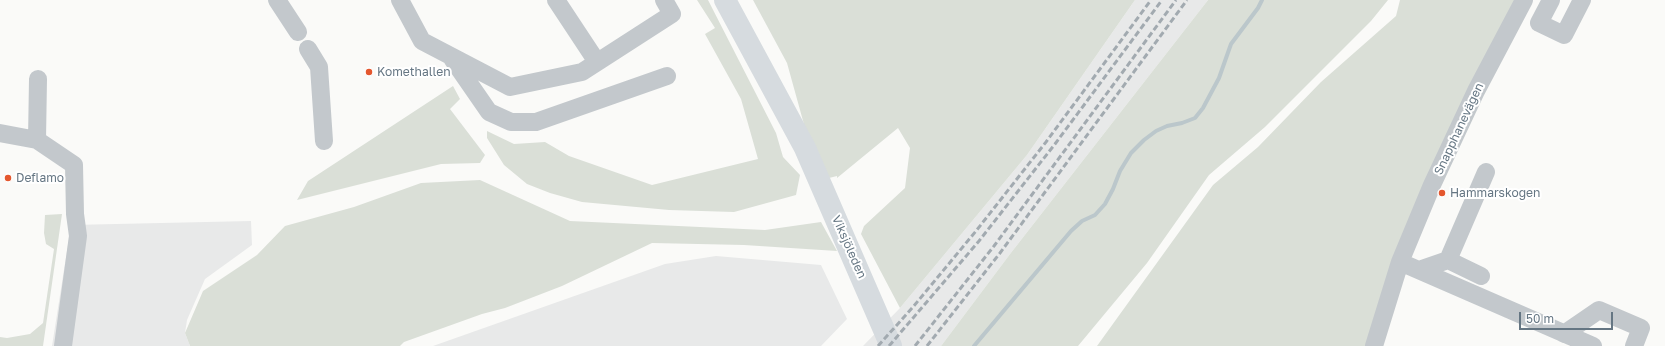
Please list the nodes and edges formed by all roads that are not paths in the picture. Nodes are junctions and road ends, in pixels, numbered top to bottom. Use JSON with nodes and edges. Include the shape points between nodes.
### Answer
{"nodes":[{"id":1,"x":277,"y":0,"type":"edge"},
{"id":2,"x":400,"y":0,"type":"edge"},
{"id":3,"x":556,"y":0,"type":"edge"},
{"id":4,"x":664,"y":0,"type":"edge"},
{"id":5,"x":725,"y":0,"type":"edge"},
{"id":6,"x":740,"y":0,"type":"edge"},
{"id":7,"x":1524,"y":0,"type":"edge"},
{"id":8,"x":1551,"y":0,"type":"edge"},
{"id":9,"x":1568,"y":0,"type":"edge"},
{"id":10,"x":1582,"y":0,"type":"edge"},
{"id":11,"x":1553,"y":30,"type":"junction"},
{"id":12,"x":298,"y":32,"type":"dead end"},
{"id":13,"x":308,"y":48,"type":"dead end"},
{"id":14,"x":451,"y":58,"type":"junction"},
{"id":15,"x":598,"y":62,"type":"junction"},
{"id":16,"x":667,"y":76,"type":"dead end"},
{"id":17,"x":38,"y":79,"type":"dead end"},
{"id":18,"x":0,"y":133,"type":"edge"},
{"id":19,"x":37,"y":140,"type":"junction"},
{"id":20,"x":324,"y":141,"type":"dead end"},
{"id":21,"x":805,"y":148,"type":"junction"},
{"id":22,"x":1486,"y":172,"type":"dead end"},
{"id":23,"x":1448,"y":260,"type":"junction"},
{"id":24,"x":1400,"y":262,"type":"junction"},
{"id":25,"x":1419,"y":270,"type":"junction"},
{"id":26,"x":1482,"y":276,"type":"dead end"},
{"id":27,"x":1564,"y":334,"type":"junction"},
{"id":28,"x":63,"y":346,"type":"edge"},
{"id":29,"x":892,"y":346,"type":"edge"},
{"id":30,"x":1374,"y":346,"type":"edge"},
{"id":31,"x":1593,"y":346,"type":"edge"},
{"id":32,"x":1634,"y":346,"type":"edge"}],
"edges":[{"from":1,"to":12,"type":"street"},
{"from":2,"to":14,"type":"street","via":[[422,42]]},
{"from":3,"to":15,"type":"street"},
{"from":4,"to":15,"type":"street","via":[[672,14]]},
{"from":5,"to":21,"type":"main road","name":"Viksjöleden"},
{"from":6,"to":21,"type":"main road","name":"Viksjöleden","via":[[784,87]]},
{"from":7,"to":24,"type":"street","name":"Snapphanevägen","via":[[1473,98],[1432,185]]},
{"from":8,"to":11,"type":"street","via":[[1539,23]]},
{"from":9,"to":11,"type":"street"},
{"from":10,"to":11,"type":"street","via":[[1564,35]]},
{"from":13,"to":20,"type":"street","via":[[319,67]]},
{"from":14,"to":15,"type":"street","via":[[510,88],[582,72]]},
{"from":14,"to":16,"type":"street","via":[[489,112],[511,122],[536,122]]},
{"from":17,"to":19,"type":"street"},
{"from":18,"to":19,"type":"street"},
{"from":19,"to":28,"type":"street","via":[[74,165],[78,236]]},
{"from":21,"to":29,"type":"main road","name":"Viksjöleden"},
{"from":22,"to":23,"type":"street"},
{"from":23,"to":25,"type":"street"},
{"from":23,"to":26,"type":"street"},
{"from":24,"to":25,"type":"street"},
{"from":24,"to":30,"type":"street","name":"Snapphanevägen"},
{"from":25,"to":27,"type":"street"},
{"from":27,"to":31,"type":"street"},
{"from":27,"to":32,"type":"street","via":[[1599,310],[1641,328]]}]}
